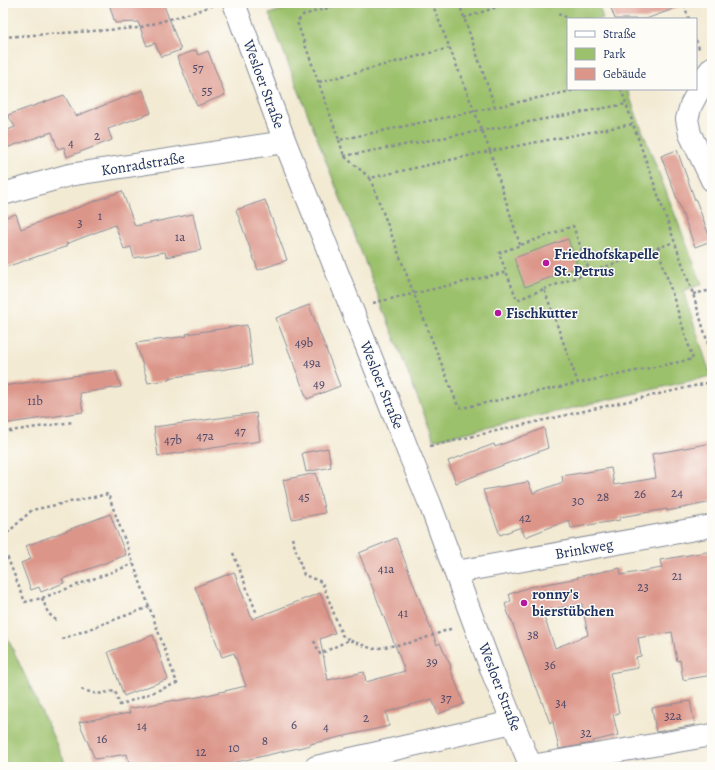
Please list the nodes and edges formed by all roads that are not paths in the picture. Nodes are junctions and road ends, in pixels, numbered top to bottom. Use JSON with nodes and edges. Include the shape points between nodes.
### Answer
{"nodes":[{"id":1,"x":234,"y":3,"type":"edge"},
{"id":2,"x":712,"y":68,"type":"edge"},
{"id":3,"x":285,"y":142,"type":"junction"},
{"id":4,"x":712,"y":180,"type":"edge"},
{"id":5,"x":3,"y":194,"type":"edge"},
{"id":6,"x":712,"y":526,"type":"edge"},
{"id":7,"x":456,"y":572,"type":"junction"},
{"id":8,"x":513,"y":722,"type":"junction"},
{"id":9,"x":712,"y":735,"type":"edge"},
{"id":10,"x":316,"y":767,"type":"edge"},
{"id":11,"x":531,"y":767,"type":"edge"}],
"edges":[{"from":1,"to":3,"type":"street","name":"Wesloer Straße"},
{"from":2,"to":4,"type":"street","via":[[691,105],[687,119],[690,134]]},
{"from":3,"to":5,"type":"street","name":"Konradstraße","via":[[69,175]]},
{"from":3,"to":7,"type":"street","name":"Wesloer Straße"},
{"from":6,"to":7,"type":"street","name":"Brinkweg"},
{"from":7,"to":8,"type":"street","name":"Wesloer Straße"},
{"from":8,"to":10,"type":"street"},
{"from":8,"to":11,"type":"street","name":"Wesloer Straße"},
{"from":9,"to":11,"type":"street"}]}
